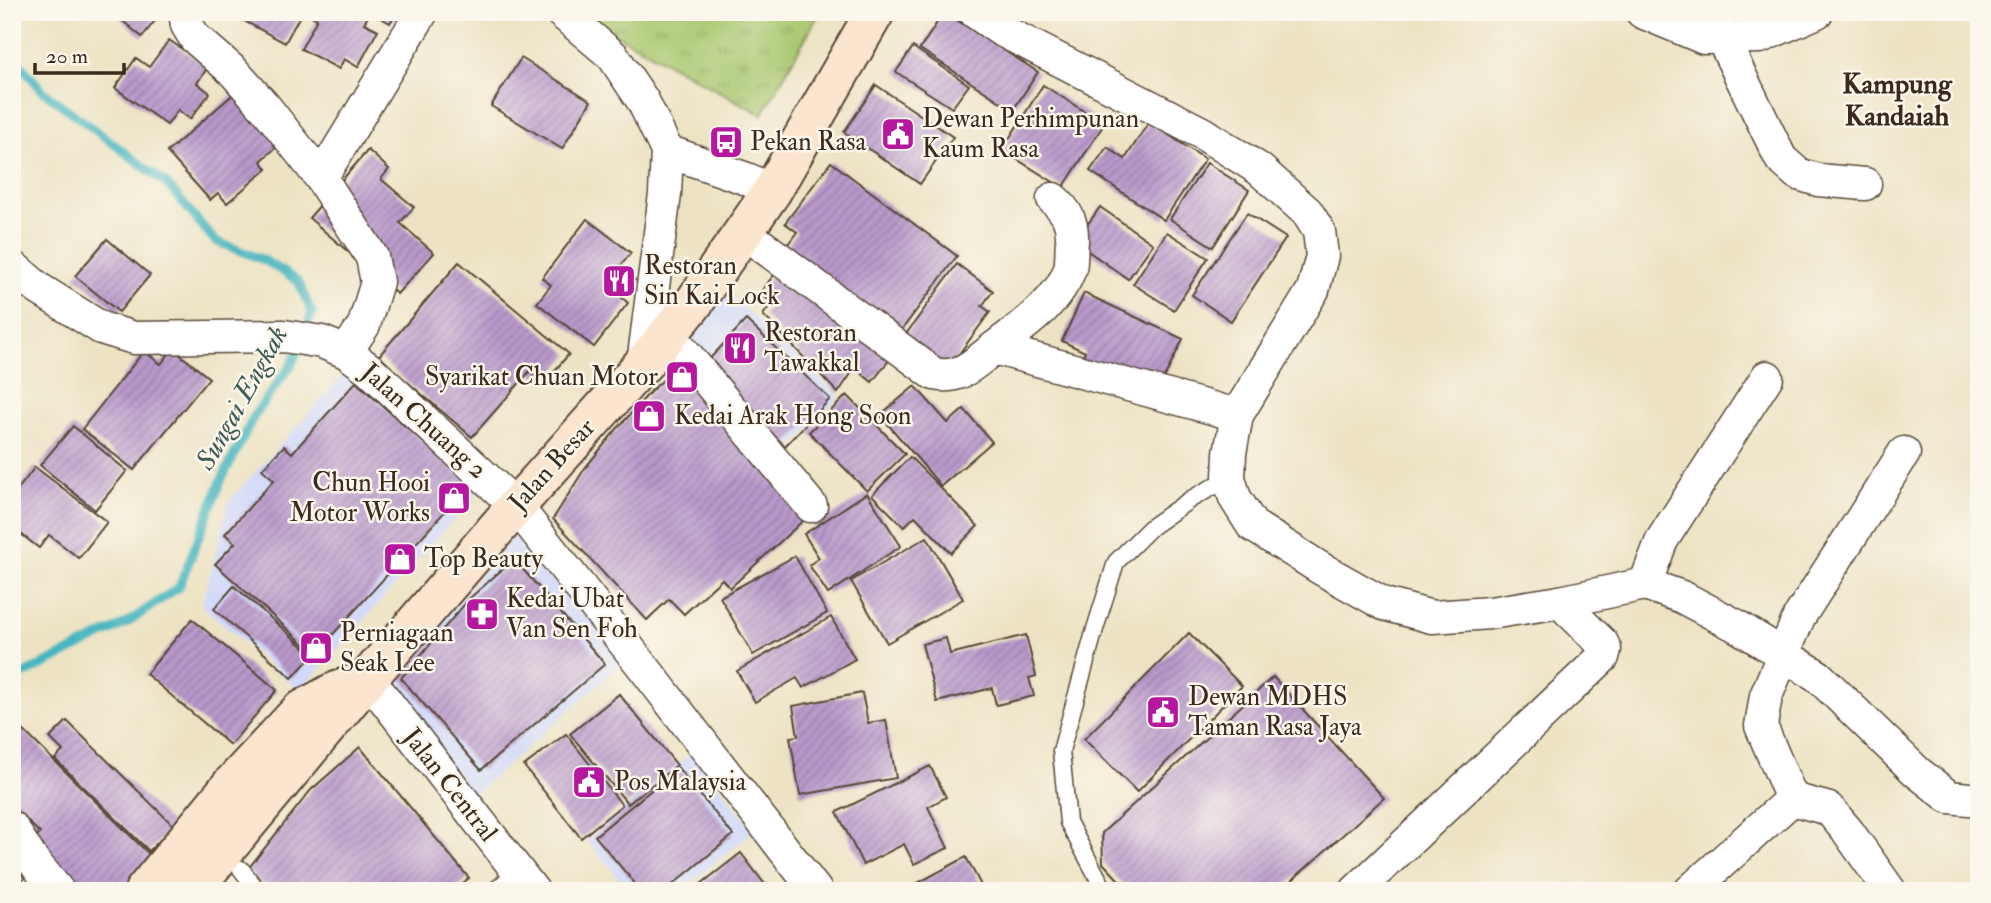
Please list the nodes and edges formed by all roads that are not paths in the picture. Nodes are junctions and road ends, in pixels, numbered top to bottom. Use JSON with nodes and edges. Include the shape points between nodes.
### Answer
{"nodes":[{"id":1,"x":185,"y":12,"type":"edge"},
{"id":2,"x":422,"y":12,"type":"edge"},
{"id":3,"x":561,"y":12,"type":"edge"},
{"id":4,"x":875,"y":12,"type":"edge"},
{"id":5,"x":975,"y":12,"type":"edge"},
{"id":6,"x":1642,"y":12,"type":"edge"},
{"id":7,"x":1817,"y":12,"type":"edge"},
{"id":8,"x":1722,"y":38,"type":"junction"},
{"id":9,"x":667,"y":151,"type":"junction"},
{"id":10,"x":321,"y":178,"type":"junction"},
{"id":11,"x":1866,"y":184,"type":"dead end"},
{"id":12,"x":772,"y":191,"type":"junction"},
{"id":13,"x":1053,"y":199,"type":"dead end"},
{"id":14,"x":745,"y":233,"type":"junction"},
{"id":15,"x":12,"y":266,"type":"edge"},
{"id":16,"x":669,"y":334,"type":"junction"},
{"id":17,"x":334,"y":347,"type":"junction"},
{"id":18,"x":994,"y":348,"type":"junction"},
{"id":19,"x":643,"y":364,"type":"junction"},
{"id":20,"x":1767,"y":377,"type":"dead end"},
{"id":21,"x":1237,"y":415,"type":"junction"},
{"id":22,"x":1904,"y":453,"type":"dead end"},
{"id":23,"x":1229,"y":478,"type":"junction"},
{"id":24,"x":516,"y":506,"type":"junction"},
{"id":25,"x":811,"y":506,"type":"dead end"},
{"id":26,"x":1645,"y":584,"type":"junction"},
{"id":27,"x":1560,"y":602,"type":"junction"},
{"id":28,"x":1783,"y":654,"type":"junction"},
{"id":29,"x":368,"y":678,"type":"junction"},
{"id":30,"x":1792,"y":799,"type":"junction"},
{"id":31,"x":1979,"y":800,"type":"edge"},
{"id":32,"x":12,"y":828,"type":"edge"},
{"id":33,"x":240,"y":884,"type":"edge"},
{"id":34,"x":515,"y":884,"type":"edge"},
{"id":35,"x":58,"y":891,"type":"edge"},
{"id":36,"x":144,"y":891,"type":"edge"},
{"id":37,"x":191,"y":891,"type":"edge"},
{"id":38,"x":816,"y":891,"type":"edge"},
{"id":39,"x":1105,"y":891,"type":"edge"},
{"id":40,"x":1356,"y":891,"type":"edge"},
{"id":41,"x":1690,"y":891,"type":"edge"},
{"id":42,"x":1890,"y":891,"type":"edge"}],
"edges":[{"from":1,"to":10,"type":"street","via":[[195,38],[233,71]]},
{"from":2,"to":10,"type":"street"},
{"from":3,"to":9,"type":"street","via":[[613,56],[643,101]]},
{"from":4,"to":12,"type":"main road","name":"Jalan Besar"},
{"from":5,"to":21,"type":"street","via":[[1001,30],[1202,133],[1259,169],[1307,212],[1319,231],[1322,256],[1313,290]]},
{"from":6,"to":8,"type":"street","via":[[1704,38]]},
{"from":7,"to":8,"type":"street","via":[[1760,37]]},
{"from":8,"to":11,"type":"street","via":[[1781,159],[1798,174],[1818,180]]},
{"from":9,"to":12,"type":"street"},
{"from":9,"to":19,"type":"street"},
{"from":10,"to":17,"type":"street","via":[[372,257],[377,282],[364,325]]},
{"from":12,"to":14,"type":"main road","name":"Jalan Besar"},
{"from":13,"to":18,"type":"street","via":[[1065,209],[1073,229],[1070,268],[1056,293],[1031,320]]},
{"from":14,"to":16,"type":"main road","name":"Jalan Besar"},
{"from":14,"to":18,"type":"street","via":[[934,374],[948,377],[966,370]]},
{"from":15,"to":17,"type":"street","name":"Jalan Chuang 2","via":[[100,328],[134,338],[284,336]]},
{"from":16,"to":19,"type":"main road","name":"Jalan Besar"},
{"from":16,"to":25,"type":"street"},
{"from":17,"to":24,"type":"street","name":"Jalan Chuang 2","via":[[369,369]]},
{"from":18,"to":21,"type":"street"},
{"from":19,"to":24,"type":"main road","name":"Jalan Besar"},
{"from":20,"to":26,"type":"street","via":[[1662,540]]},
{"from":21,"to":23,"type":"street"},
{"from":22,"to":28,"type":"street","via":[[1799,617]]},
{"from":23,"to":27,"type":"street","via":[[1235,498],[1252,524],[1384,604],[1432,617]]},
{"from":23,"to":39,"type":"lane","via":[[1152,527],[1116,562],[1095,629],[1061,751],[1068,822]]},
{"from":24,"to":29,"type":"main road","name":"Jalan Besar"},
{"from":24,"to":38,"type":"street","name":"Jalan Chuang 2"},
{"from":26,"to":27,"type":"street"},
{"from":26,"to":28,"type":"street","via":[[1682,597]]},
{"from":27,"to":40,"type":"street","via":[[1602,643],[1603,657]]},
{"from":28,"to":30,"type":"street","via":[[1766,696],[1761,726]]},
{"from":28,"to":31,"type":"street","via":[[1818,676],[1917,772],[1950,797]]},
{"from":29,"to":33,"type":"main road","via":[[356,721]]},
{"from":29,"to":34,"type":"street","name":"Jalan Central"},
{"from":29,"to":36,"type":"main road","via":[[300,711],[232,784]]},
{"from":29,"to":37,"type":"main road","name":"Jalan Besar"},
{"from":30,"to":41,"type":"street"},
{"from":30,"to":42,"type":"street","via":[[1829,809]]},
{"from":32,"to":35,"type":"street"}]}
